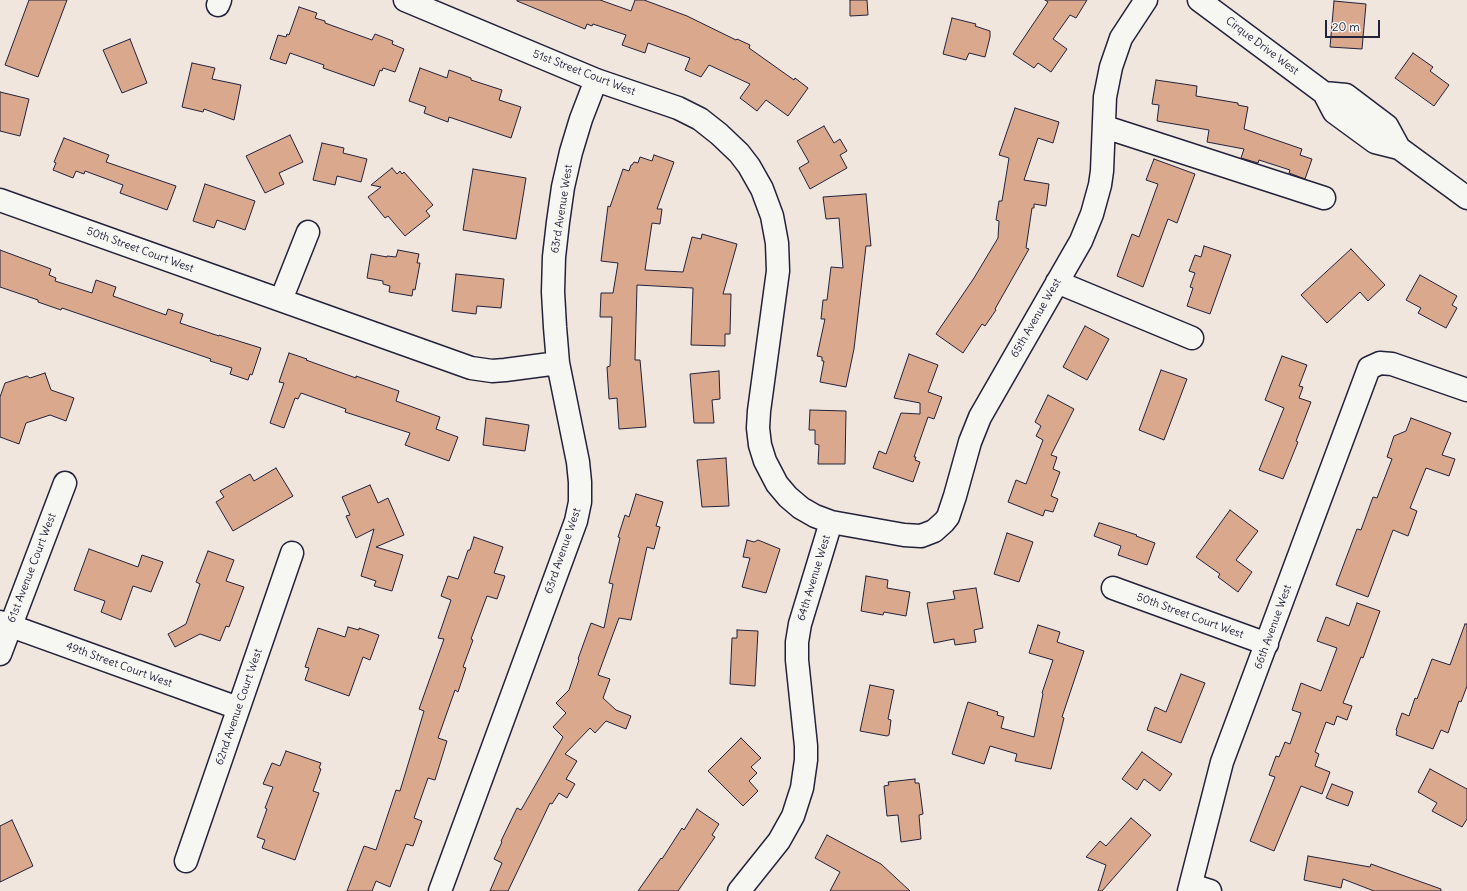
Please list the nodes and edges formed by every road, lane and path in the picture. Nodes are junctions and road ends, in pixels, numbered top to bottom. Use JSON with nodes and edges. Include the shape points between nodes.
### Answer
{"nodes":[{"id":1,"x":405,"y":0,"type":"edge"},
{"id":2,"x":1146,"y":0,"type":"edge"},
{"id":3,"x":1199,"y":0,"type":"edge"},
{"id":4,"x":596,"y":80,"type":"junction"},
{"id":5,"x":1105,"y":127,"type":"junction"},
{"id":6,"x":749,"y":166,"type":"joint"},
{"id":7,"x":1324,"y":198,"type":"dead end"},
{"id":8,"x":1467,"y":198,"type":"edge"},
{"id":9,"x":0,"y":200,"type":"edge"},
{"id":10,"x":308,"y":232,"type":"dead end"},
{"id":11,"x":1057,"y":282,"type":"junction"},
{"id":12,"x":281,"y":300,"type":"junction"},
{"id":13,"x":1192,"y":338,"type":"dead end"},
{"id":14,"x":558,"y":363,"type":"junction"},
{"id":15,"x":1467,"y":390,"type":"edge"},
{"id":16,"x":65,"y":482,"type":"dead end"},
{"id":17,"x":831,"y":522,"type":"junction"},
{"id":18,"x":292,"y":553,"type":"dead end"},
{"id":19,"x":1113,"y":588,"type":"dead end"},
{"id":20,"x":5,"y":624,"type":"edge"},
{"id":21,"x":1267,"y":644,"type":"junction"},
{"id":22,"x":0,"y":654,"type":"edge"},
{"id":23,"x":238,"y":708,"type":"junction"},
{"id":24,"x":186,"y":862,"type":"dead end"},
{"id":25,"x":1197,"y":889,"type":"edge"},
{"id":26,"x":440,"y":891,"type":"edge"},
{"id":27,"x":739,"y":891,"type":"edge"}],
"edges":[{"from":1,"to":4,"type":"street","name":"51st Street Court West"},
{"from":2,"to":5,"type":"street","name":"65th Avenue West","via":[[1121,38],[1111,67],[1105,97]]},
{"from":3,"to":8,"type":"street","name":"Cirque Drive West","via":[[1324,93],[1334,112],[1375,142],[1399,148]]},
{"from":4,"to":6,"type":"street","name":"51st Street Court West","via":[[678,108],[700,120],[720,134]]},
{"from":4,"to":14,"type":"street","name":"63rd Avenue West","via":[[571,152],[558,222],[553,292]]},
{"from":5,"to":7,"type":"street"},
{"from":5,"to":11,"type":"street","name":"65th Avenue West","via":[[1100,185],[1092,214],[1081,241]]},
{"from":6,"to":17,"type":"street","name":"64th Avenue West","via":[[767,202],[777,243],[778,271],[759,411],[760,445],[777,484],[788,497],[801,508]]},
{"from":9,"to":12,"type":"street","name":"50th Street Court West"},
{"from":10,"to":12,"type":"street"},
{"from":11,"to":13,"type":"street"},
{"from":11,"to":17,"type":"street","name":"65th Avenue West","via":[[980,417],[948,517],[944,522],[934,531],[921,536]]},
{"from":12,"to":14,"type":"street","name":"50th Street Court West","via":[[472,368],[492,371]]},
{"from":14,"to":26,"type":"street","name":"63rd Avenue West","via":[[578,462],[580,502],[576,521]]},
{"from":15,"to":21,"type":"street","name":"66th Avenue West","via":[[1392,364],[1380,363],[1369,368]]},
{"from":16,"to":20,"type":"street","name":"61st Avenue Court West"},
{"from":17,"to":27,"type":"street","name":"64th Avenue West","via":[[800,624],[797,642],[796,660],[806,746],[802,788],[793,816],[779,841]]},
{"from":18,"to":23,"type":"street","name":"62nd Avenue Court West"},
{"from":19,"to":21,"type":"street","name":"50th Street Court West"},
{"from":20,"to":22,"type":"street","name":"61st Avenue Court West"},
{"from":20,"to":23,"type":"street","name":"49th Street Court West"},
{"from":21,"to":25,"type":"street","name":"66th Avenue West","via":[[1222,762]]},
{"from":23,"to":24,"type":"street","name":"62nd Avenue Court West"}]}
